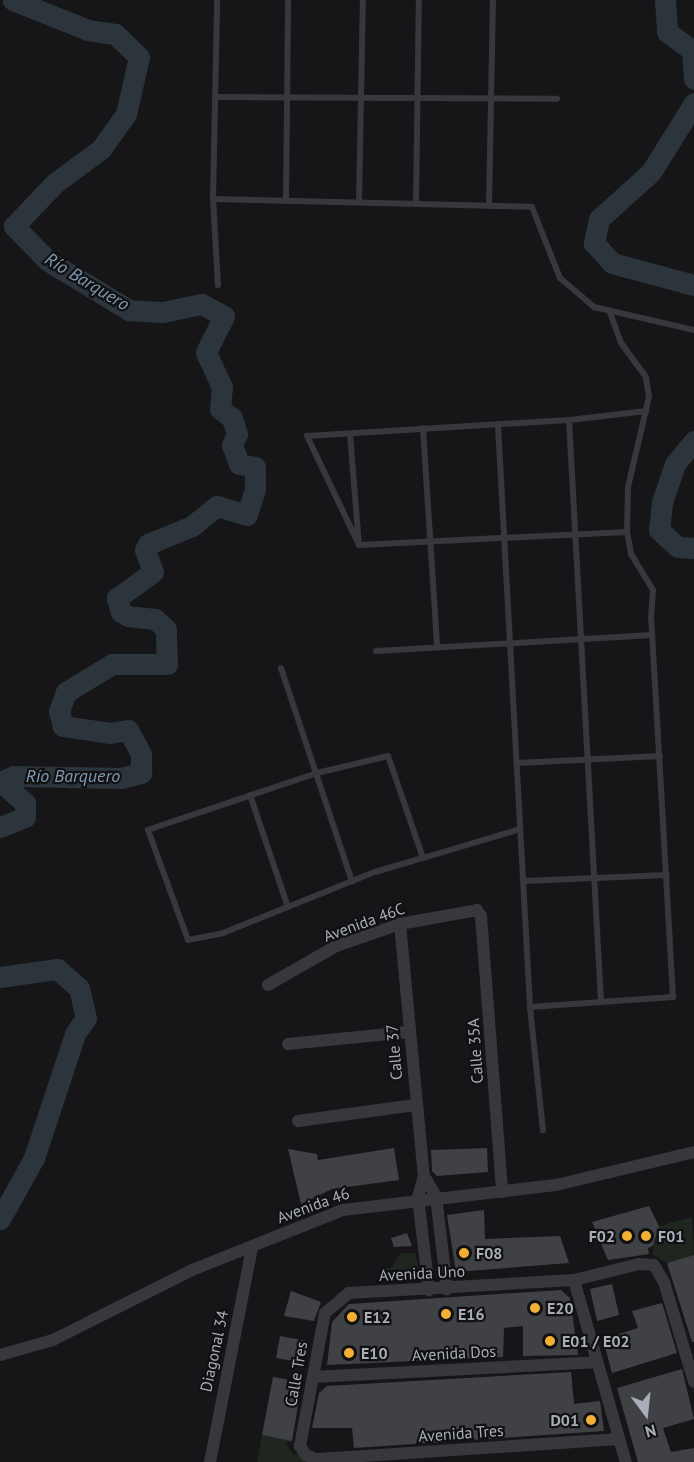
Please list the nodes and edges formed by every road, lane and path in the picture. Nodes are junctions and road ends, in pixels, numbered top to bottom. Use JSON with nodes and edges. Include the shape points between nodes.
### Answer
{"nodes":[{"id":1,"x":217,"y":0,"type":"edge"},
{"id":2,"x":288,"y":0,"type":"edge"},
{"id":3,"x":363,"y":0,"type":"edge"},
{"id":4,"x":419,"y":0,"type":"edge"},
{"id":5,"x":493,"y":0,"type":"edge"},
{"id":6,"x":215,"y":97,"type":"junction"},
{"id":7,"x":287,"y":98,"type":"junction"},
{"id":8,"x":361,"y":99,"type":"junction"},
{"id":9,"x":557,"y":99,"type":"dead end"},
{"id":10,"x":420,"y":100,"type":"junction"},
{"id":11,"x":491,"y":101,"type":"junction"},
{"id":12,"x":213,"y":199,"type":"junction"},
{"id":13,"x":286,"y":201,"type":"junction"},
{"id":14,"x":359,"y":202,"type":"junction"},
{"id":15,"x":416,"y":204,"type":"junction"},
{"id":16,"x":489,"y":206,"type":"junction"},
{"id":17,"x":218,"y":285,"type":"dead end"},
{"id":18,"x":609,"y":310,"type":"junction"},
{"id":19,"x":694,"y":330,"type":"edge"},
{"id":20,"x":646,"y":411,"type":"junction"},
{"id":21,"x":569,"y":420,"type":"junction"},
{"id":22,"x":498,"y":425,"type":"junction"},
{"id":23,"x":423,"y":428,"type":"junction"},
{"id":24,"x":350,"y":434,"type":"junction"},
{"id":25,"x":627,"y":532,"type":"junction"},
{"id":26,"x":574,"y":534,"type":"junction"},
{"id":27,"x":504,"y":539,"type":"junction"},
{"id":28,"x":431,"y":542,"type":"junction"},
{"id":29,"x":360,"y":545,"type":"junction"},
{"id":30,"x":652,"y":635,"type":"junction"},
{"id":31,"x":580,"y":638,"type":"junction"},
{"id":32,"x":510,"y":643,"type":"junction"},
{"id":33,"x":437,"y":647,"type":"junction"},
{"id":34,"x":376,"y":651,"type":"dead end"},
{"id":35,"x":281,"y":668,"type":"dead end"},
{"id":36,"x":660,"y":756,"type":"junction"},
{"id":37,"x":587,"y":761,"type":"junction"},
{"id":38,"x":517,"y":763,"type":"junction"},
{"id":39,"x":317,"y":773,"type":"junction"},
{"id":40,"x":250,"y":795,"type":"junction"},
{"id":41,"x":520,"y":829,"type":"junction"},
{"id":42,"x":423,"y":858,"type":"junction"},
{"id":43,"x":667,"y":875,"type":"junction"},
{"id":44,"x":594,"y":880,"type":"junction"},
{"id":45,"x":352,"y":881,"type":"junction"},
{"id":46,"x":523,"y":881,"type":"junction"},
{"id":47,"x":288,"y":907,"type":"junction"},
{"id":48,"x":477,"y":909,"type":"joint"},
{"id":49,"x":400,"y":924,"type":"junction"},
{"id":50,"x":268,"y":985,"type":"dead end"},
{"id":51,"x":601,"y":1002,"type":"junction"},
{"id":52,"x":530,"y":1007,"type":"junction"},
{"id":53,"x":408,"y":1032,"type":"junction"},
{"id":54,"x":288,"y":1044,"type":"dead end"},
{"id":55,"x":415,"y":1105,"type":"junction"},
{"id":56,"x":298,"y":1120,"type":"dead end"},
{"id":57,"x":543,"y":1130,"type":"dead end"},
{"id":58,"x":694,"y":1152,"type":"edge"},
{"id":59,"x":424,"y":1176,"type":"junction"},
{"id":60,"x":502,"y":1192,"type":"junction"},
{"id":61,"x":436,"y":1196,"type":"junction"},
{"id":62,"x":418,"y":1197,"type":"junction"},
{"id":63,"x":252,"y":1247,"type":"junction"},
{"id":64,"x":574,"y":1280,"type":"junction"},
{"id":65,"x":447,"y":1289,"type":"junction"},
{"id":66,"x":429,"y":1290,"type":"junction"},
{"id":67,"x":335,"y":1301,"type":"joint"},
{"id":68,"x":0,"y":1355,"type":"edge"},
{"id":69,"x":597,"y":1362,"type":"junction"},
{"id":70,"x":313,"y":1377,"type":"junction"},
{"id":71,"x":694,"y":1382,"type":"edge"},
{"id":72,"x":619,"y":1439,"type":"junction"},
{"id":73,"x":306,"y":1455,"type":"joint"},
{"id":74,"x":210,"y":1462,"type":"edge"},
{"id":75,"x":626,"y":1462,"type":"edge"}],
"edges":[{"from":1,"to":6,"type":"lane"},
{"from":2,"to":7,"type":"lane"},
{"from":3,"to":8,"type":"lane"},
{"from":4,"to":10,"type":"lane"},
{"from":5,"to":11,"type":"lane"},
{"from":6,"to":7,"type":"lane"},
{"from":6,"to":12,"type":"lane"},
{"from":7,"to":8,"type":"lane"},
{"from":7,"to":13,"type":"lane"},
{"from":8,"to":10,"type":"lane"},
{"from":8,"to":14,"type":"lane"},
{"from":9,"to":11,"type":"lane"},
{"from":10,"to":11,"type":"lane"},
{"from":10,"to":15,"type":"lane"},
{"from":11,"to":16,"type":"lane"},
{"from":12,"to":13,"type":"lane"},
{"from":12,"to":17,"type":"lane"},
{"from":13,"to":14,"type":"lane"},
{"from":14,"to":15,"type":"lane"},
{"from":15,"to":16,"type":"lane"},
{"from":16,"to":18,"type":"lane","via":[[532,207],[561,278],[594,307]]},
{"from":18,"to":19,"type":"lane"},
{"from":18,"to":20,"type":"lane","via":[[621,343],[646,377]]},
{"from":20,"to":21,"type":"lane"},
{"from":20,"to":25,"type":"lane","via":[[628,487]]},
{"from":21,"to":22,"type":"lane"},
{"from":21,"to":26,"type":"lane"},
{"from":22,"to":23,"type":"lane"},
{"from":22,"to":27,"type":"lane"},
{"from":23,"to":24,"type":"lane"},
{"from":23,"to":28,"type":"lane"},
{"from":24,"to":29,"type":"lane"},
{"from":24,"to":29,"type":"lane","via":[[307,436]]},
{"from":25,"to":26,"type":"lane"},
{"from":25,"to":30,"type":"lane","via":[[631,554],[653,590]]},
{"from":26,"to":27,"type":"lane"},
{"from":26,"to":31,"type":"lane"},
{"from":27,"to":28,"type":"lane"},
{"from":27,"to":32,"type":"lane"},
{"from":28,"to":29,"type":"lane"},
{"from":28,"to":33,"type":"lane"},
{"from":30,"to":31,"type":"lane"},
{"from":30,"to":36,"type":"lane"},
{"from":31,"to":32,"type":"lane"},
{"from":31,"to":37,"type":"lane"},
{"from":32,"to":33,"type":"lane"},
{"from":32,"to":38,"type":"lane"},
{"from":33,"to":34,"type":"lane"},
{"from":35,"to":39,"type":"lane"},
{"from":36,"to":37,"type":"lane"},
{"from":36,"to":43,"type":"lane"},
{"from":37,"to":38,"type":"lane"},
{"from":37,"to":44,"type":"lane"},
{"from":38,"to":41,"type":"lane"},
{"from":39,"to":40,"type":"lane"},
{"from":39,"to":42,"type":"lane","via":[[388,756]]},
{"from":39,"to":45,"type":"lane"},
{"from":40,"to":47,"type":"lane"},
{"from":40,"to":47,"type":"lane","via":[[148,830],[188,940],[223,933]]},
{"from":41,"to":42,"type":"lane"},
{"from":41,"to":46,"type":"lane"},
{"from":42,"to":45,"type":"lane"},
{"from":43,"to":44,"type":"lane"},
{"from":43,"to":51,"type":"lane","via":[[673,997]]},
{"from":44,"to":46,"type":"lane"},
{"from":44,"to":51,"type":"lane"},
{"from":45,"to":47,"type":"lane"},
{"from":46,"to":52,"type":"lane"},
{"from":48,"to":49,"type":"street","name":"Avenida 46C"},
{"from":48,"to":60,"type":"street","name":"Calle 35A","via":[[481,916]]},
{"from":49,"to":50,"type":"street","name":"Avenida 46C","via":[[336,946]]},
{"from":49,"to":53,"type":"street","name":"Calle 37"},
{"from":51,"to":52,"type":"lane"},
{"from":52,"to":57,"type":"lane"},
{"from":53,"to":54,"type":"street"},
{"from":53,"to":55,"type":"street","name":"Calle 37"},
{"from":55,"to":56,"type":"street"},
{"from":55,"to":59,"type":"street","name":"Calle 37"},
{"from":58,"to":60,"type":"street","name":"Avenida 46","via":[[556,1185]]},
{"from":59,"to":61,"type":"street","name":"Calle 37"},
{"from":59,"to":62,"type":"street","name":"Calle 37"},
{"from":60,"to":61,"type":"street","name":"Avenida 46"},
{"from":61,"to":62,"type":"street","name":"Avenida 46"},
{"from":61,"to":65,"type":"street","name":"Calle 37"},
{"from":62,"to":63,"type":"street","name":"Avenida 46","via":[[343,1210]]},
{"from":62,"to":66,"type":"street","name":"Calle 37"},
{"from":63,"to":68,"type":"street","name":"Avenida 46","via":[[192,1270],[53,1340]]},
{"from":63,"to":74,"type":"street","name":"Diagonal 34"},
{"from":64,"to":65,"type":"street","name":"Avenida Uno"},
{"from":64,"to":69,"type":"street"},
{"from":64,"to":71,"type":"street","name":"Avenida Uno","via":[[639,1264],[654,1265],[664,1282]]},
{"from":65,"to":66,"type":"street","name":"Avenida Uno"},
{"from":66,"to":67,"type":"street","name":"Avenida Uno","via":[[350,1293]]},
{"from":67,"to":70,"type":"street","name":"Calle Tres","via":[[325,1313]]},
{"from":69,"to":70,"type":"street","name":"Avenida Dos"},
{"from":69,"to":72,"type":"street"},
{"from":70,"to":73,"type":"street","name":"Calle Tres","via":[[300,1446]]},
{"from":72,"to":73,"type":"street","name":"Avenida Tres","via":[[316,1459]]},
{"from":72,"to":75,"type":"street"}]}
